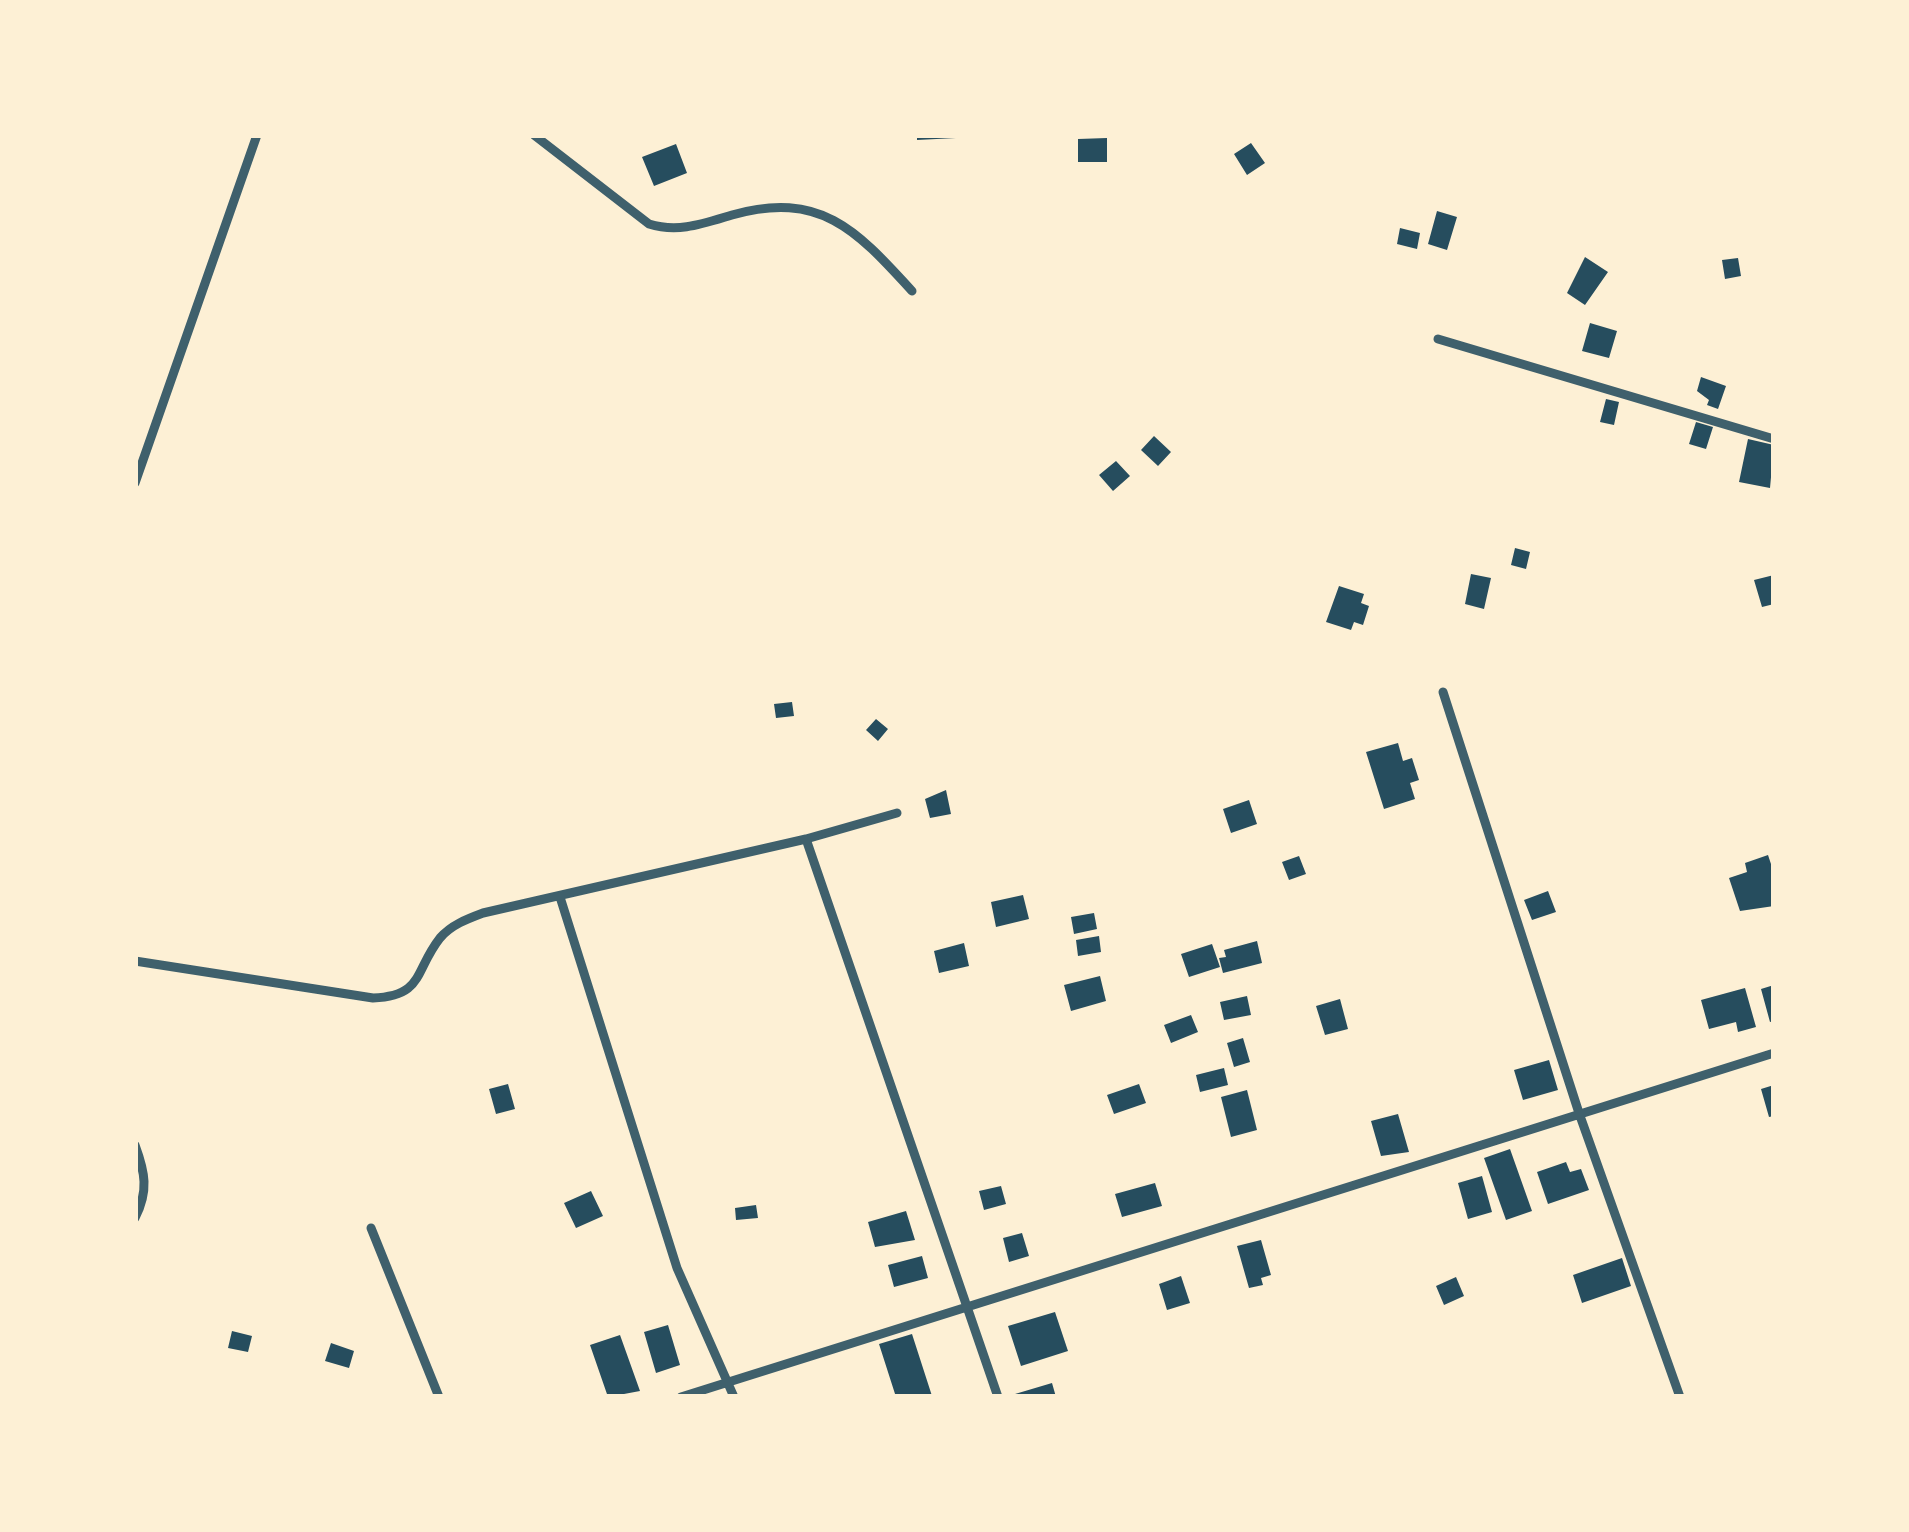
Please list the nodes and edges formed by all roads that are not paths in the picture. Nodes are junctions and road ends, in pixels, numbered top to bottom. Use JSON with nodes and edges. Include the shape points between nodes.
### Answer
{"nodes":[{"id":1,"x":257,"y":135,"type":"edge"},
{"id":2,"x":534,"y":135,"type":"edge"},
{"id":3,"x":912,"y":291,"type":"dead end"},
{"id":4,"x":1438,"y":339,"type":"dead end"},
{"id":5,"x":1774,"y":440,"type":"edge"},
{"id":6,"x":135,"y":483,"type":"edge"},
{"id":7,"x":1444,"y":692,"type":"dead end"},
{"id":8,"x":898,"y":813,"type":"dead end"},
{"id":9,"x":806,"y":839,"type":"junction"},
{"id":10,"x":560,"y":897,"type":"junction"},
{"id":11,"x":135,"y":961,"type":"edge"},
{"id":12,"x":1774,"y":1054,"type":"edge"},
{"id":13,"x":1578,"y":1112,"type":"junction"},
{"id":14,"x":135,"y":1145,"type":"edge"},
{"id":15,"x":135,"y":1218,"type":"edge"},
{"id":16,"x":370,"y":1228,"type":"dead end"},
{"id":17,"x":969,"y":1308,"type":"junction"},
{"id":18,"x":730,"y":1382,"type":"junction"},
{"id":19,"x":439,"y":1397,"type":"edge"},
{"id":20,"x":681,"y":1397,"type":"edge"},
{"id":21,"x":734,"y":1397,"type":"edge"},
{"id":22,"x":998,"y":1397,"type":"edge"},
{"id":23,"x":1680,"y":1397,"type":"edge"}],
"edges":[{"from":1,"to":6,"type":"street"},
{"from":2,"to":3,"type":"street","via":[[648,224],[671,231],[747,211],[802,208],[860,234]]},
{"from":4,"to":5,"type":"street"},
{"from":7,"to":13,"type":"street"},
{"from":8,"to":9,"type":"street"},
{"from":9,"to":10,"type":"street"},
{"from":9,"to":17,"type":"street"},
{"from":10,"to":11,"type":"street","via":[[460,922],[442,936],[410,992],[396,997]]},
{"from":10,"to":18,"type":"street","via":[[677,1268]]},
{"from":12,"to":13,"type":"street"},
{"from":13,"to":17,"type":"street"},
{"from":13,"to":23,"type":"street"},
{"from":14,"to":15,"type":"street","via":[[146,1176]]},
{"from":16,"to":19,"type":"street"},
{"from":17,"to":18,"type":"street"},
{"from":17,"to":22,"type":"street"},
{"from":18,"to":20,"type":"street"},
{"from":18,"to":21,"type":"street"}]}
